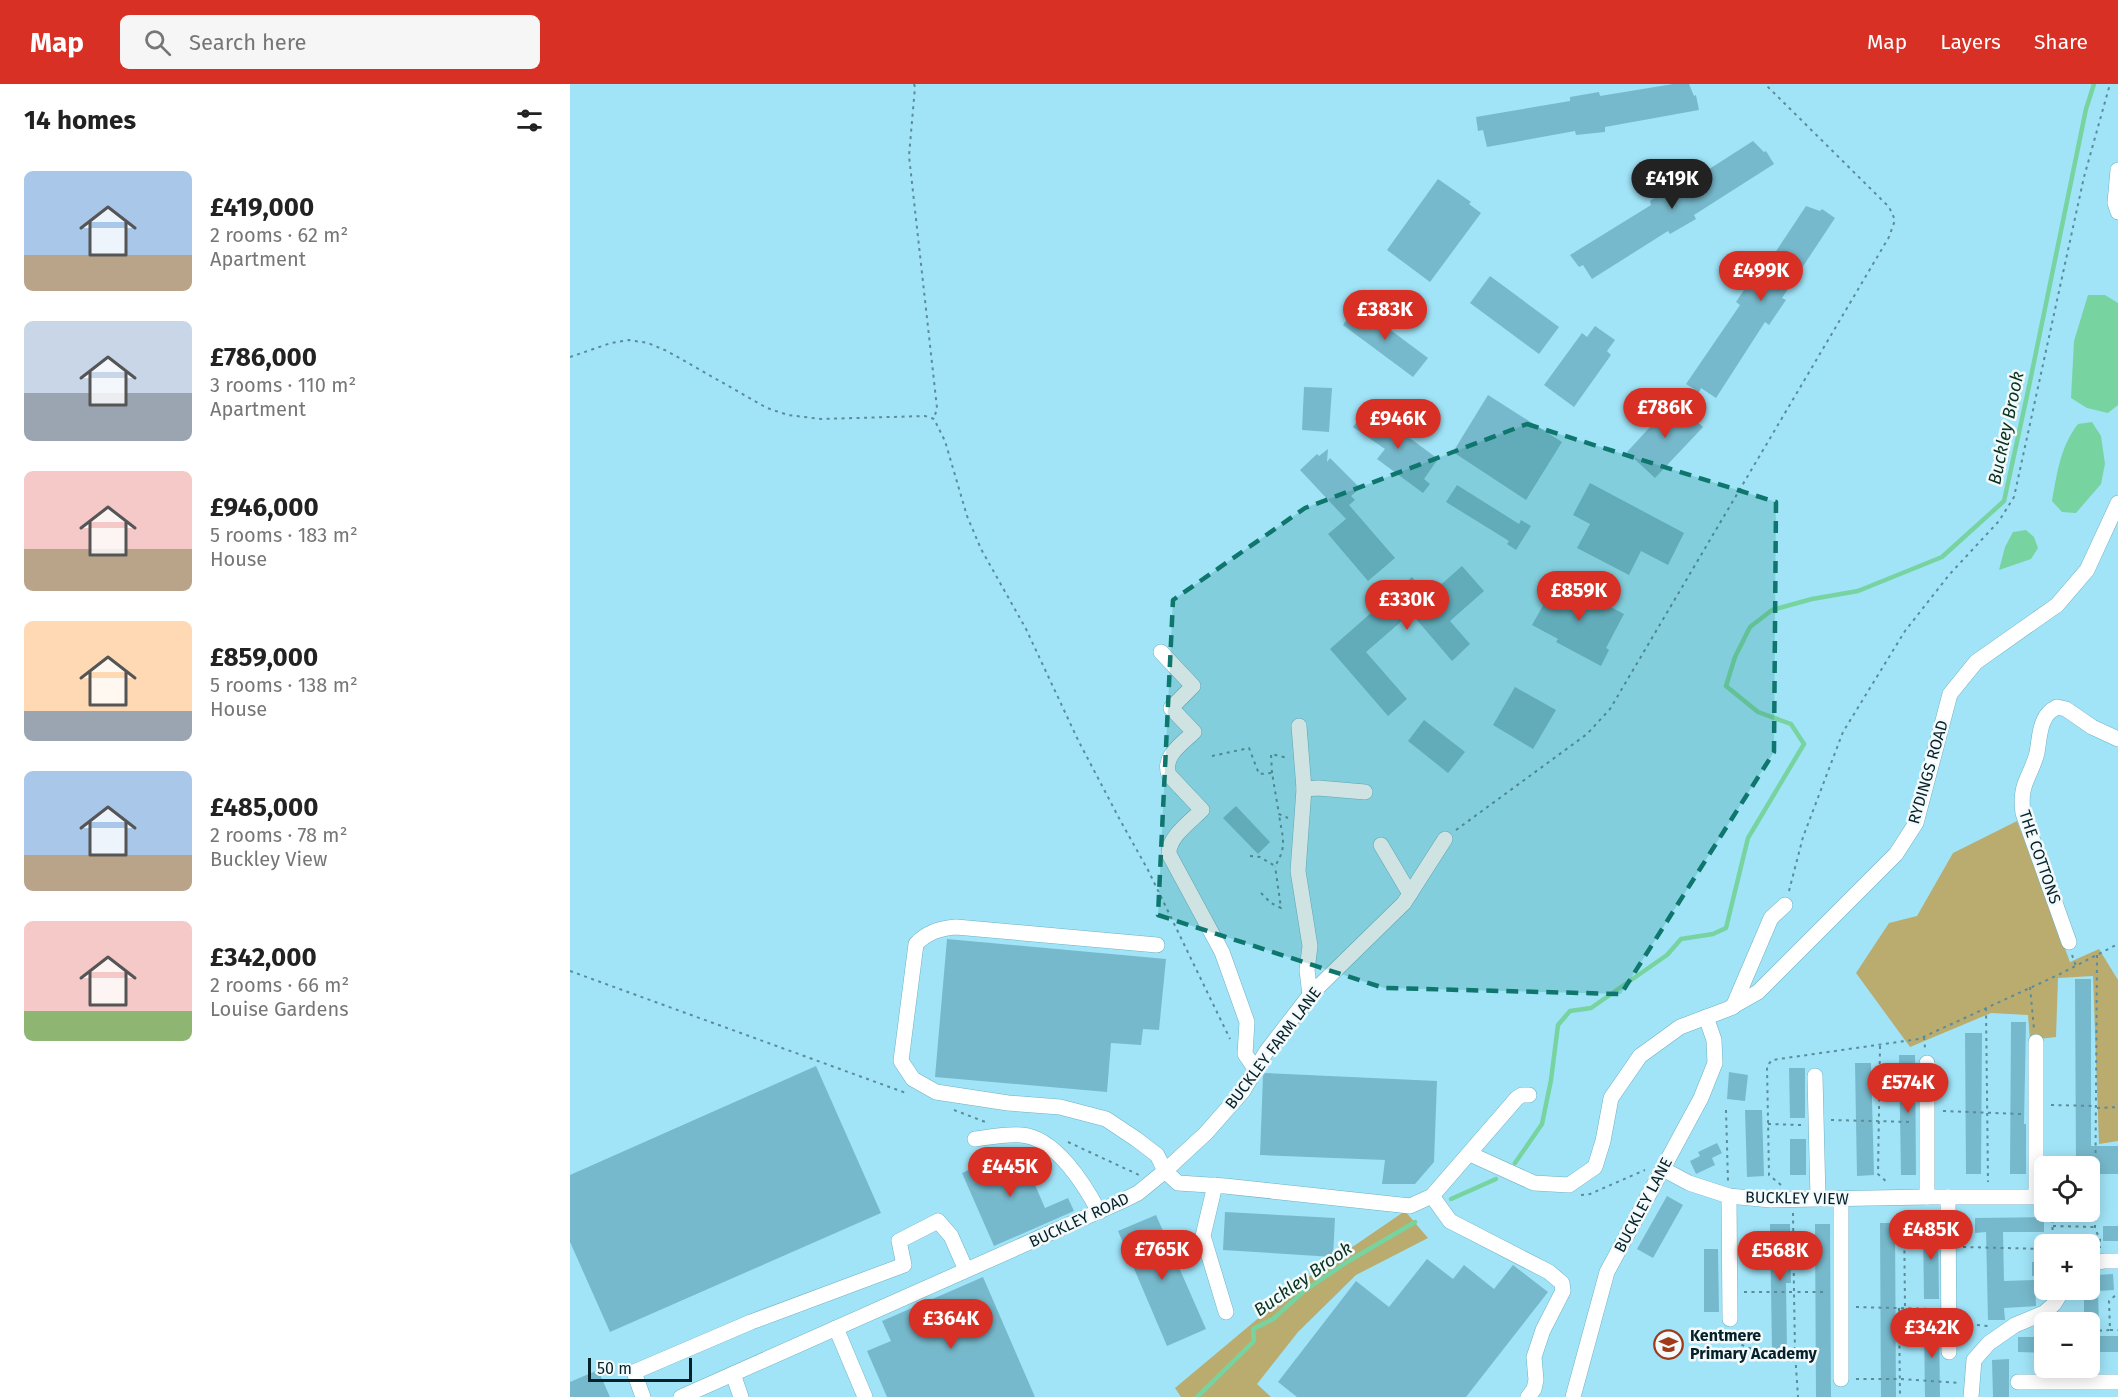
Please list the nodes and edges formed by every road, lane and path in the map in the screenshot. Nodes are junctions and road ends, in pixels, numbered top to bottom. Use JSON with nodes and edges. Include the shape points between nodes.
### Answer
{"nodes":[{"id":1,"x":914,"y":84,"type":"edge"},
{"id":2,"x":1765,"y":84,"type":"edge"},
{"id":3,"x":2110,"y":84,"type":"edge"},
{"id":4,"x":2118,"y":170,"type":"edge"},
{"id":5,"x":2118,"y":212,"type":"edge"},
{"id":6,"x":570,"y":357,"type":"edge"},
{"id":7,"x":934,"y":419,"type":"junction"},
{"id":8,"x":2118,"y":503,"type":"edge"},
{"id":9,"x":1161,"y":652,"type":"dead end"},
{"id":10,"x":1299,"y":726,"type":"dead end"},
{"id":11,"x":2118,"y":739,"type":"edge"},
{"id":12,"x":1212,"y":756,"type":"dead end"},
{"id":13,"x":1303,"y":762,"type":"junction"},
{"id":14,"x":1272,"y":773,"type":"junction"},
{"id":15,"x":1304,"y":789,"type":"junction"},
{"id":16,"x":1365,"y":792,"type":"dead end"},
{"id":17,"x":1279,"y":814,"type":"junction"},
{"id":18,"x":1302,"y":821,"type":"junction"},
{"id":19,"x":1445,"y":839,"type":"joint"},
{"id":20,"x":1381,"y":845,"type":"dead end"},
{"id":21,"x":1250,"y":856,"type":"dead end"},
{"id":22,"x":1275,"y":866,"type":"junction"},
{"id":23,"x":1261,"y":893,"type":"dead end"},
{"id":24,"x":1410,"y":894,"type":"junction"},
{"id":25,"x":1785,"y":905,"type":"joint"},
{"id":26,"x":2069,"y":942,"type":"dead end"},
{"id":27,"x":2118,"y":944,"type":"edge"},
{"id":28,"x":1157,"y":945,"type":"dead end"},
{"id":29,"x":2097,"y":955,"type":"junction"},
{"id":30,"x":570,"y":972,"type":"edge"},
{"id":31,"x":2030,"y":987,"type":"junction"},
{"id":32,"x":1310,"y":994,"type":"junction"},
{"id":33,"x":1733,"y":1006,"type":"junction"},
{"id":34,"x":1986,"y":1008,"type":"junction"},
{"id":35,"x":1706,"y":1017,"type":"junction"},
{"id":36,"x":2036,"y":1042,"type":"joint"},
{"id":37,"x":1880,"y":1044,"type":"junction"},
{"id":38,"x":1245,"y":1054,"type":"junction"},
{"id":39,"x":1927,"y":1063,"type":"dead end"},
{"id":40,"x":1256,"y":1070,"type":"junction"},
{"id":41,"x":1815,"y":1076,"type":"dead end"},
{"id":42,"x":908,"y":1094,"type":"dead end"},
{"id":43,"x":1529,"y":1095,"type":"dead end"},
{"id":44,"x":2096,"y":1107,"type":"junction"},
{"id":45,"x":2118,"y":1107,"type":"edge"},
{"id":46,"x":2036,"y":1109,"type":"junction"},
{"id":47,"x":952,"y":1110,"type":"dead end"},
{"id":48,"x":1726,"y":1110,"type":"dead end"},
{"id":49,"x":1927,"y":1116,"type":"junction"},
{"id":50,"x":1816,"y":1122,"type":"junction"},
{"id":51,"x":1768,"y":1124,"type":"junction"},
{"id":52,"x":997,"y":1126,"type":"dead end"},
{"id":53,"x":975,"y":1139,"type":"dead end"},
{"id":54,"x":1067,"y":1142,"type":"dead end"},
{"id":55,"x":1470,"y":1154,"type":"junction"},
{"id":56,"x":2038,"y":1156,"type":"edge"},
{"id":57,"x":1663,"y":1168,"type":"junction"},
{"id":58,"x":1165,"y":1171,"type":"junction"},
{"id":59,"x":1151,"y":1181,"type":"junction"},
{"id":60,"x":1558,"y":1184,"type":"junction"},
{"id":61,"x":1215,"y":1185,"type":"junction"},
{"id":62,"x":1432,"y":1196,"type":"junction"},
{"id":63,"x":1729,"y":1196,"type":"junction"},
{"id":64,"x":1927,"y":1197,"type":"junction"},
{"id":65,"x":1948,"y":1197,"type":"junction"},
{"id":66,"x":1988,"y":1197,"type":"junction"},
{"id":67,"x":2034,"y":1197,"type":"edge"},
{"id":68,"x":1818,"y":1198,"type":"junction"},
{"id":69,"x":1903,"y":1198,"type":"junction"},
{"id":70,"x":1793,"y":1199,"type":"junction"},
{"id":71,"x":1841,"y":1200,"type":"junction"},
{"id":72,"x":1098,"y":1212,"type":"junction"},
{"id":73,"x":2053,"y":1222,"type":"edge"},
{"id":74,"x":2053,"y":1226,"type":"junction"},
{"id":75,"x":2095,"y":1227,"type":"junction"},
{"id":76,"x":2053,"y":1234,"type":"edge"},
{"id":77,"x":2098,"y":1234,"type":"edge"},
{"id":78,"x":1948,"y":1247,"type":"junction"},
{"id":79,"x":2034,"y":1249,"type":"edge"},
{"id":80,"x":2118,"y":1261,"type":"edge"},
{"id":81,"x":2100,"y":1262,"type":"edge"},
{"id":82,"x":966,"y":1270,"type":"junction"},
{"id":83,"x":1730,"y":1291,"type":"junction"},
{"id":84,"x":1841,"y":1291,"type":"junction"},
{"id":85,"x":1794,"y":1292,"type":"junction"},
{"id":86,"x":2118,"y":1293,"type":"edge"},
{"id":87,"x":2057,"y":1300,"type":"edge"},
{"id":88,"x":1841,"y":1307,"type":"junction"},
{"id":89,"x":1899,"y":1308,"type":"junction"},
{"id":90,"x":1905,"y":1308,"type":"junction"},
{"id":91,"x":1226,"y":1312,"type":"dead end"},
{"id":92,"x":1949,"y":1316,"type":"junction"},
{"id":93,"x":1730,"y":1319,"type":"joint"},
{"id":94,"x":2013,"y":1327,"type":"junction"},
{"id":95,"x":836,"y":1328,"type":"junction"},
{"id":96,"x":2100,"y":1330,"type":"edge"},
{"id":97,"x":2109,"y":1330,"type":"junction"},
{"id":98,"x":2118,"y":1330,"type":"edge"},
{"id":99,"x":1795,"y":1352,"type":"junction"},
{"id":100,"x":1949,"y":1352,"type":"dead end"},
{"id":101,"x":733,"y":1374,"type":"junction"},
{"id":102,"x":2092,"y":1378,"type":"edge"},
{"id":103,"x":1841,"y":1379,"type":"joint"},
{"id":104,"x":1900,"y":1379,"type":"junction"},
{"id":105,"x":2018,"y":1382,"type":"dead end"},
{"id":106,"x":2092,"y":1382,"type":"junction"},
{"id":107,"x":2118,"y":1382,"type":"edge"},
{"id":108,"x":1971,"y":1390,"type":"edge"},
{"id":109,"x":642,"y":1397,"type":"edge"},
{"id":110,"x":681,"y":1397,"type":"edge"},
{"id":111,"x":741,"y":1397,"type":"edge"},
{"id":112,"x":865,"y":1397,"type":"edge"},
{"id":113,"x":1528,"y":1397,"type":"edge"},
{"id":114,"x":1573,"y":1397,"type":"edge"},
{"id":115,"x":1798,"y":1397,"type":"edge"},
{"id":116,"x":1900,"y":1397,"type":"edge"}],
"edges":[{"from":1,"to":7,"type":"path","via":[[909,156],[937,408]]},
{"from":2,"to":19,"type":"path","via":[[1889,207],[1895,220],[1889,237],[1610,709],[1587,734]]},
{"from":3,"to":25,"type":"path","via":[[2084,177],[2014,497],[1905,631],[1844,732],[1803,837]]},
{"from":4,"to":5,"type":"street"},
{"from":6,"to":7,"type":"path","via":[[611,343],[648,343],[767,408],[788,415],[822,419]]},
{"from":7,"to":38,"type":"path","via":[[981,549],[1026,629],[1231,1041]]},
{"from":8,"to":33,"type":"street","name":"RYDINGS ROAD","via":[[2087,570],[2057,605],[1976,662],[1950,694],[1916,823],[1896,854],[1758,992]]},
{"from":9,"to":38,"type":"street","via":[[1193,686],[1171,708],[1194,732],[1168,757],[1166,768],[1202,810],[1174,839],[1169,854],[1222,952],[1247,1023]]},
{"from":10,"to":13,"type":"street"},
{"from":11,"to":26,"type":"street","name":"THE COTTONS","via":[[2066,709],[2057,707],[2049,711],[2023,787],[2023,813]]},
{"from":12,"to":14,"type":"path","via":[[1249,748],[1259,774]]},
{"from":13,"to":14,"type":"path","via":[[1271,754]]},
{"from":13,"to":15,"type":"street"},
{"from":14,"to":17,"type":"path"},
{"from":15,"to":16,"type":"street"},
{"from":15,"to":18,"type":"street"},
{"from":17,"to":18,"type":"path"},
{"from":17,"to":22,"type":"path","via":[[1283,842]]},
{"from":18,"to":32,"type":"street","via":[[1298,871],[1310,946]]},
{"from":19,"to":24,"type":"street","name":"BUCKLEY FARM LANE"},
{"from":20,"to":24,"type":"street"},
{"from":21,"to":22,"type":"path"},
{"from":22,"to":23,"type":"path","via":[[1281,908]]},
{"from":24,"to":32,"type":"street","name":"BUCKLEY FARM LANE"},
{"from":25,"to":33,"type":"street","via":[[1771,918]]},
{"from":27,"to":29,"type":"path"},
{"from":28,"to":58,"type":"street","via":[[956,927],[923,936],[915,944],[902,1061],[913,1079],[936,1092],[1060,1107],[1106,1119],[1157,1155]]},
{"from":29,"to":31,"type":"path"},
{"from":29,"to":44,"type":"path"},
{"from":30,"to":42,"type":"path"},
{"from":31,"to":34,"type":"path"},
{"from":31,"to":36,"type":"path"},
{"from":32,"to":40,"type":"street","name":"BUCKLEY FARM LANE"},
{"from":33,"to":35,"type":"street","name":"RYDINGS ROAD"},
{"from":34,"to":37,"type":"path","via":[[1919,1039]]},
{"from":34,"to":66,"type":"path"},
{"from":35,"to":57,"type":"street","name":"BUCKLEY LANE","via":[[1715,1063]]},
{"from":35,"to":60,"type":"street","name":"RYDINGS ROAD","via":[[1680,1027],[1640,1056],[1611,1098],[1595,1167],[1569,1185]]},
{"from":36,"to":46,"type":"street"},
{"from":37,"to":51,"type":"path","via":[[1772,1060],[1767,1066]]},
{"from":37,"to":69,"type":"path","via":[[1878,1174]]},
{"from":38,"to":40,"type":"street"},
{"from":39,"to":49,"type":"street"},
{"from":40,"to":58,"type":"street","name":"BUCKLEY FARM LANE","via":[[1213,1125]]},
{"from":41,"to":50,"type":"street"},
{"from":43,"to":55,"type":"street","via":[[1517,1098]]},
{"from":44,"to":45,"type":"path"},
{"from":44,"to":46,"type":"path"},
{"from":44,"to":75,"type":"path"},
{"from":46,"to":49,"type":"path"},
{"from":46,"to":56,"type":"street"},
{"from":47,"to":52,"type":"path"},
{"from":48,"to":63,"type":"path"},
{"from":49,"to":50,"type":"path"},
{"from":49,"to":64,"type":"street"},
{"from":50,"to":51,"type":"path"},
{"from":50,"to":68,"type":"street"},
{"from":51,"to":70,"type":"path","via":[[1769,1175]]},
{"from":53,"to":72,"type":"street","via":[[1024,1135],[1042,1142],[1062,1158]]},
{"from":54,"to":59,"type":"path"},
{"from":55,"to":60,"type":"street","via":[[1534,1183]]},
{"from":55,"to":62,"type":"street"},
{"from":57,"to":60,"type":"path","via":[[1648,1169],[1590,1194],[1563,1196]]},
{"from":57,"to":63,"type":"street","name":"BUCKLEY VIEW","via":[[1689,1183]]},
{"from":57,"to":114,"type":"street","name":"BUCKLEY LANE","via":[[1607,1272]]},
{"from":58,"to":59,"type":"street","name":"BUCKLEY ROAD"},
{"from":58,"to":61,"type":"street","via":[[1178,1183]]},
{"from":59,"to":72,"type":"street","name":"BUCKLEY ROAD"},
{"from":61,"to":62,"type":"street","via":[[1410,1206]]},
{"from":61,"to":91,"type":"street","via":[[1203,1236]]},
{"from":62,"to":113,"type":"street","via":[[1450,1221],[1549,1272],[1562,1283],[1563,1291],[1534,1357],[1536,1380]]},
{"from":63,"to":70,"type":"street","name":"BUCKLEY VIEW"},
{"from":63,"to":83,"type":"street"},
{"from":64,"to":65,"type":"street","name":"BUCKLEY VIEW"},
{"from":64,"to":69,"type":"street","name":"BUCKLEY VIEW"},
{"from":65,"to":66,"type":"street","name":"BUCKLEY VIEW"},
{"from":65,"to":78,"type":"street"},
{"from":66,"to":67,"type":"street","name":"BUCKLEY VIEW"},
{"from":68,"to":70,"type":"street","name":"BUCKLEY VIEW"},
{"from":68,"to":71,"type":"street","name":"BUCKLEY VIEW"},
{"from":69,"to":71,"type":"street","name":"BUCKLEY VIEW"},
{"from":69,"to":90,"type":"path"},
{"from":70,"to":85,"type":"path"},
{"from":71,"to":84,"type":"street"},
{"from":72,"to":82,"type":"street","name":"BUCKLEY ROAD"},
{"from":73,"to":74,"type":"path"},
{"from":74,"to":75,"type":"path"},
{"from":74,"to":76,"type":"path"},
{"from":75,"to":77,"type":"path"},
{"from":78,"to":79,"type":"path"},
{"from":78,"to":92,"type":"street"},
{"from":80,"to":81,"type":"street"},
{"from":82,"to":95,"type":"street","name":"BUCKLEY ROAD"},
{"from":82,"to":109,"type":"street","via":[[951,1236],[938,1221],[900,1241],[904,1265],[751,1322],[634,1372]]},
{"from":83,"to":85,"type":"path"},
{"from":83,"to":93,"type":"street"},
{"from":84,"to":85,"type":"path"},
{"from":84,"to":88,"type":"street"},
{"from":85,"to":99,"type":"path"},
{"from":86,"to":97,"type":"path","via":[[2109,1301]]},
{"from":87,"to":94,"type":"street","via":[[2044,1313]]},
{"from":88,"to":89,"type":"path"},
{"from":88,"to":103,"type":"street"},
{"from":89,"to":90,"type":"path"},
{"from":89,"to":104,"type":"path"},
{"from":90,"to":92,"type":"path"},
{"from":92,"to":94,"type":"path"},
{"from":92,"to":100,"type":"street"},
{"from":93,"to":99,"type":"path","via":[[1735,1341],[1749,1349]]},
{"from":94,"to":108,"type":"street","via":[[1989,1343],[1974,1360]]},
{"from":95,"to":101,"type":"street","name":"BUCKLEY ROAD"},
{"from":95,"to":112,"type":"street"},
{"from":96,"to":97,"type":"path"},
{"from":97,"to":98,"type":"path"},
{"from":99,"to":115,"type":"path"},
{"from":101,"to":110,"type":"street","name":"BUCKLEY ROAD"},
{"from":101,"to":111,"type":"street"},
{"from":102,"to":106,"type":"path"},
{"from":103,"to":104,"type":"path"},
{"from":104,"to":108,"type":"path"},
{"from":104,"to":116,"type":"path"},
{"from":105,"to":106,"type":"street"},
{"from":106,"to":107,"type":"street"}]}
